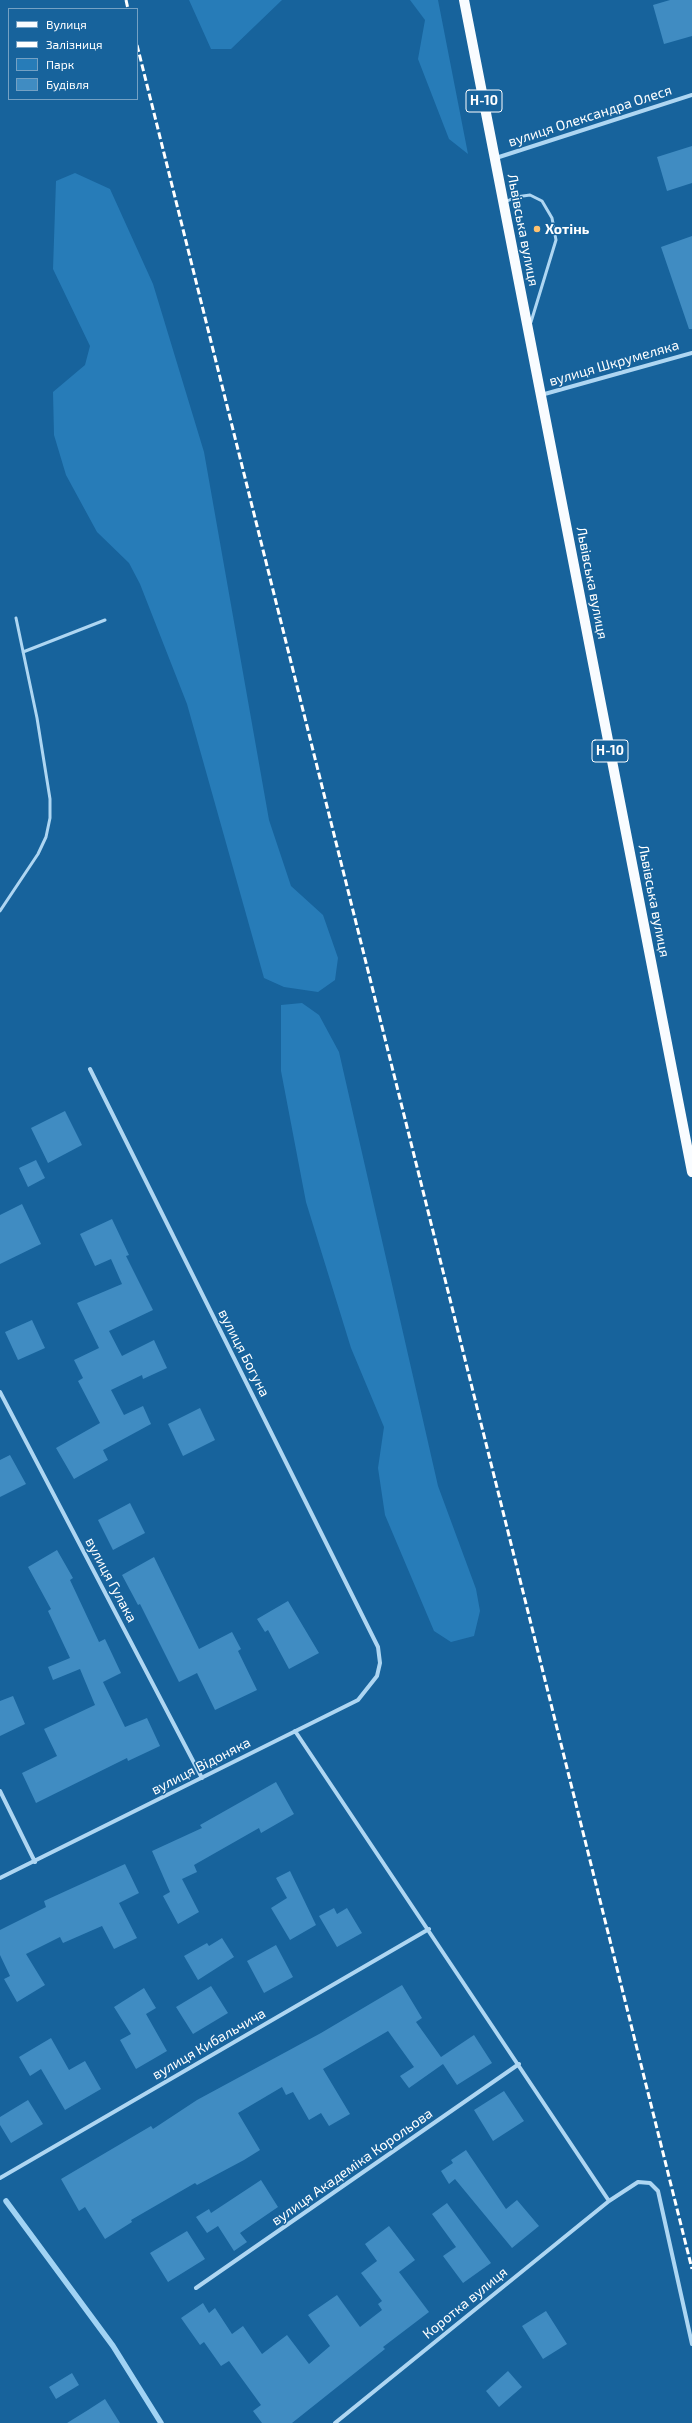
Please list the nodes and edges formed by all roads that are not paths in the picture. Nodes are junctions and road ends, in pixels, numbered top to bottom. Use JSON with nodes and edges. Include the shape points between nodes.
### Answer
{"nodes":[{"id":1,"x":464,"y":0,"type":"edge"},
{"id":2,"x":692,"y":95,"type":"edge"},
{"id":3,"x":495,"y":158,"type":"junction"},
{"id":4,"x":504,"y":202,"type":"junction"},
{"id":5,"x":528,"y":330,"type":"junction"},
{"id":6,"x":692,"y":353,"type":"edge"},
{"id":7,"x":541,"y":395,"type":"junction"},
{"id":8,"x":16,"y":618,"type":"dead end"},
{"id":9,"x":105,"y":620,"type":"dead end"},
{"id":10,"x":23,"y":652,"type":"junction"},
{"id":11,"x":0,"y":911,"type":"edge"},
{"id":12,"x":90,"y":1069,"type":"dead end"},
{"id":13,"x":692,"y":1172,"type":"edge"},
{"id":14,"x":0,"y":1392,"type":"edge"},
{"id":15,"x":378,"y":1647,"type":"joint"},
{"id":16,"x":295,"y":1731,"type":"junction"},
{"id":17,"x":202,"y":1778,"type":"junction"},
{"id":18,"x":0,"y":1791,"type":"edge"},
{"id":19,"x":36,"y":1862,"type":"junction"},
{"id":20,"x":0,"y":1878,"type":"edge"},
{"id":21,"x":429,"y":1929,"type":"junction"},
{"id":22,"x":519,"y":2064,"type":"junction"},
{"id":23,"x":0,"y":2178,"type":"edge"},
{"id":24,"x":609,"y":2201,"type":"junction"},
{"id":25,"x":196,"y":2288,"type":"dead end"},
{"id":26,"x":692,"y":2344,"type":"edge"},
{"id":27,"x":336,"y":2423,"type":"edge"}],
"edges":[{"from":1,"to":3,"type":"main road","name":"Львівська вулиця","number":"Н-10"},
{"from":2,"to":3,"type":"street","name":"вулиця Олександра Олеся"},
{"from":3,"to":4,"type":"main road","name":"Львівська вулиця","number":"Н-10"},
{"from":4,"to":5,"type":"main road","name":"Львівська вулиця","number":"Н-10"},
{"from":4,"to":5,"type":"lane","via":[[530,195],[542,200],[552,218],[556,240]]},
{"from":5,"to":7,"type":"main road","name":"Львівська вулиця","number":"Н-10"},
{"from":6,"to":7,"type":"street","name":"вулиця Шкрумеляка"},
{"from":7,"to":13,"type":"main road","name":"Львівська вулиця","number":"Н-10"},
{"from":8,"to":10,"type":"lane"},
{"from":9,"to":10,"type":"lane"},
{"from":10,"to":11,"type":"lane","via":[[38,718],[50,799],[50,818],[46,837],[38,854]]},
{"from":12,"to":15,"type":"street","name":"вулиця Богуна"},
{"from":14,"to":17,"type":"street","name":"вулиця Гулака"},
{"from":15,"to":16,"type":"street","name":"вулиця Відоняка","via":[[380,1663],[377,1676],[358,1700]]},
{"from":16,"to":17,"type":"street","name":"вулиця Відоняка"},
{"from":16,"to":21,"type":"street"},
{"from":17,"to":19,"type":"street","name":"вулиця Відоняка"},
{"from":18,"to":19,"type":"street"},
{"from":19,"to":20,"type":"street","name":"вулиця Відоняка"},
{"from":21,"to":22,"type":"street"},
{"from":21,"to":23,"type":"street","name":"вулиця Кибальчича"},
{"from":22,"to":24,"type":"street"},
{"from":22,"to":25,"type":"street","name":"вулиця Академіка Корольова"},
{"from":24,"to":26,"type":"street","name":"Коротка вулиця","via":[[638,2182],[650,2182],[658,2191]]},
{"from":24,"to":27,"type":"street","name":"Коротка вулиця"}]}
